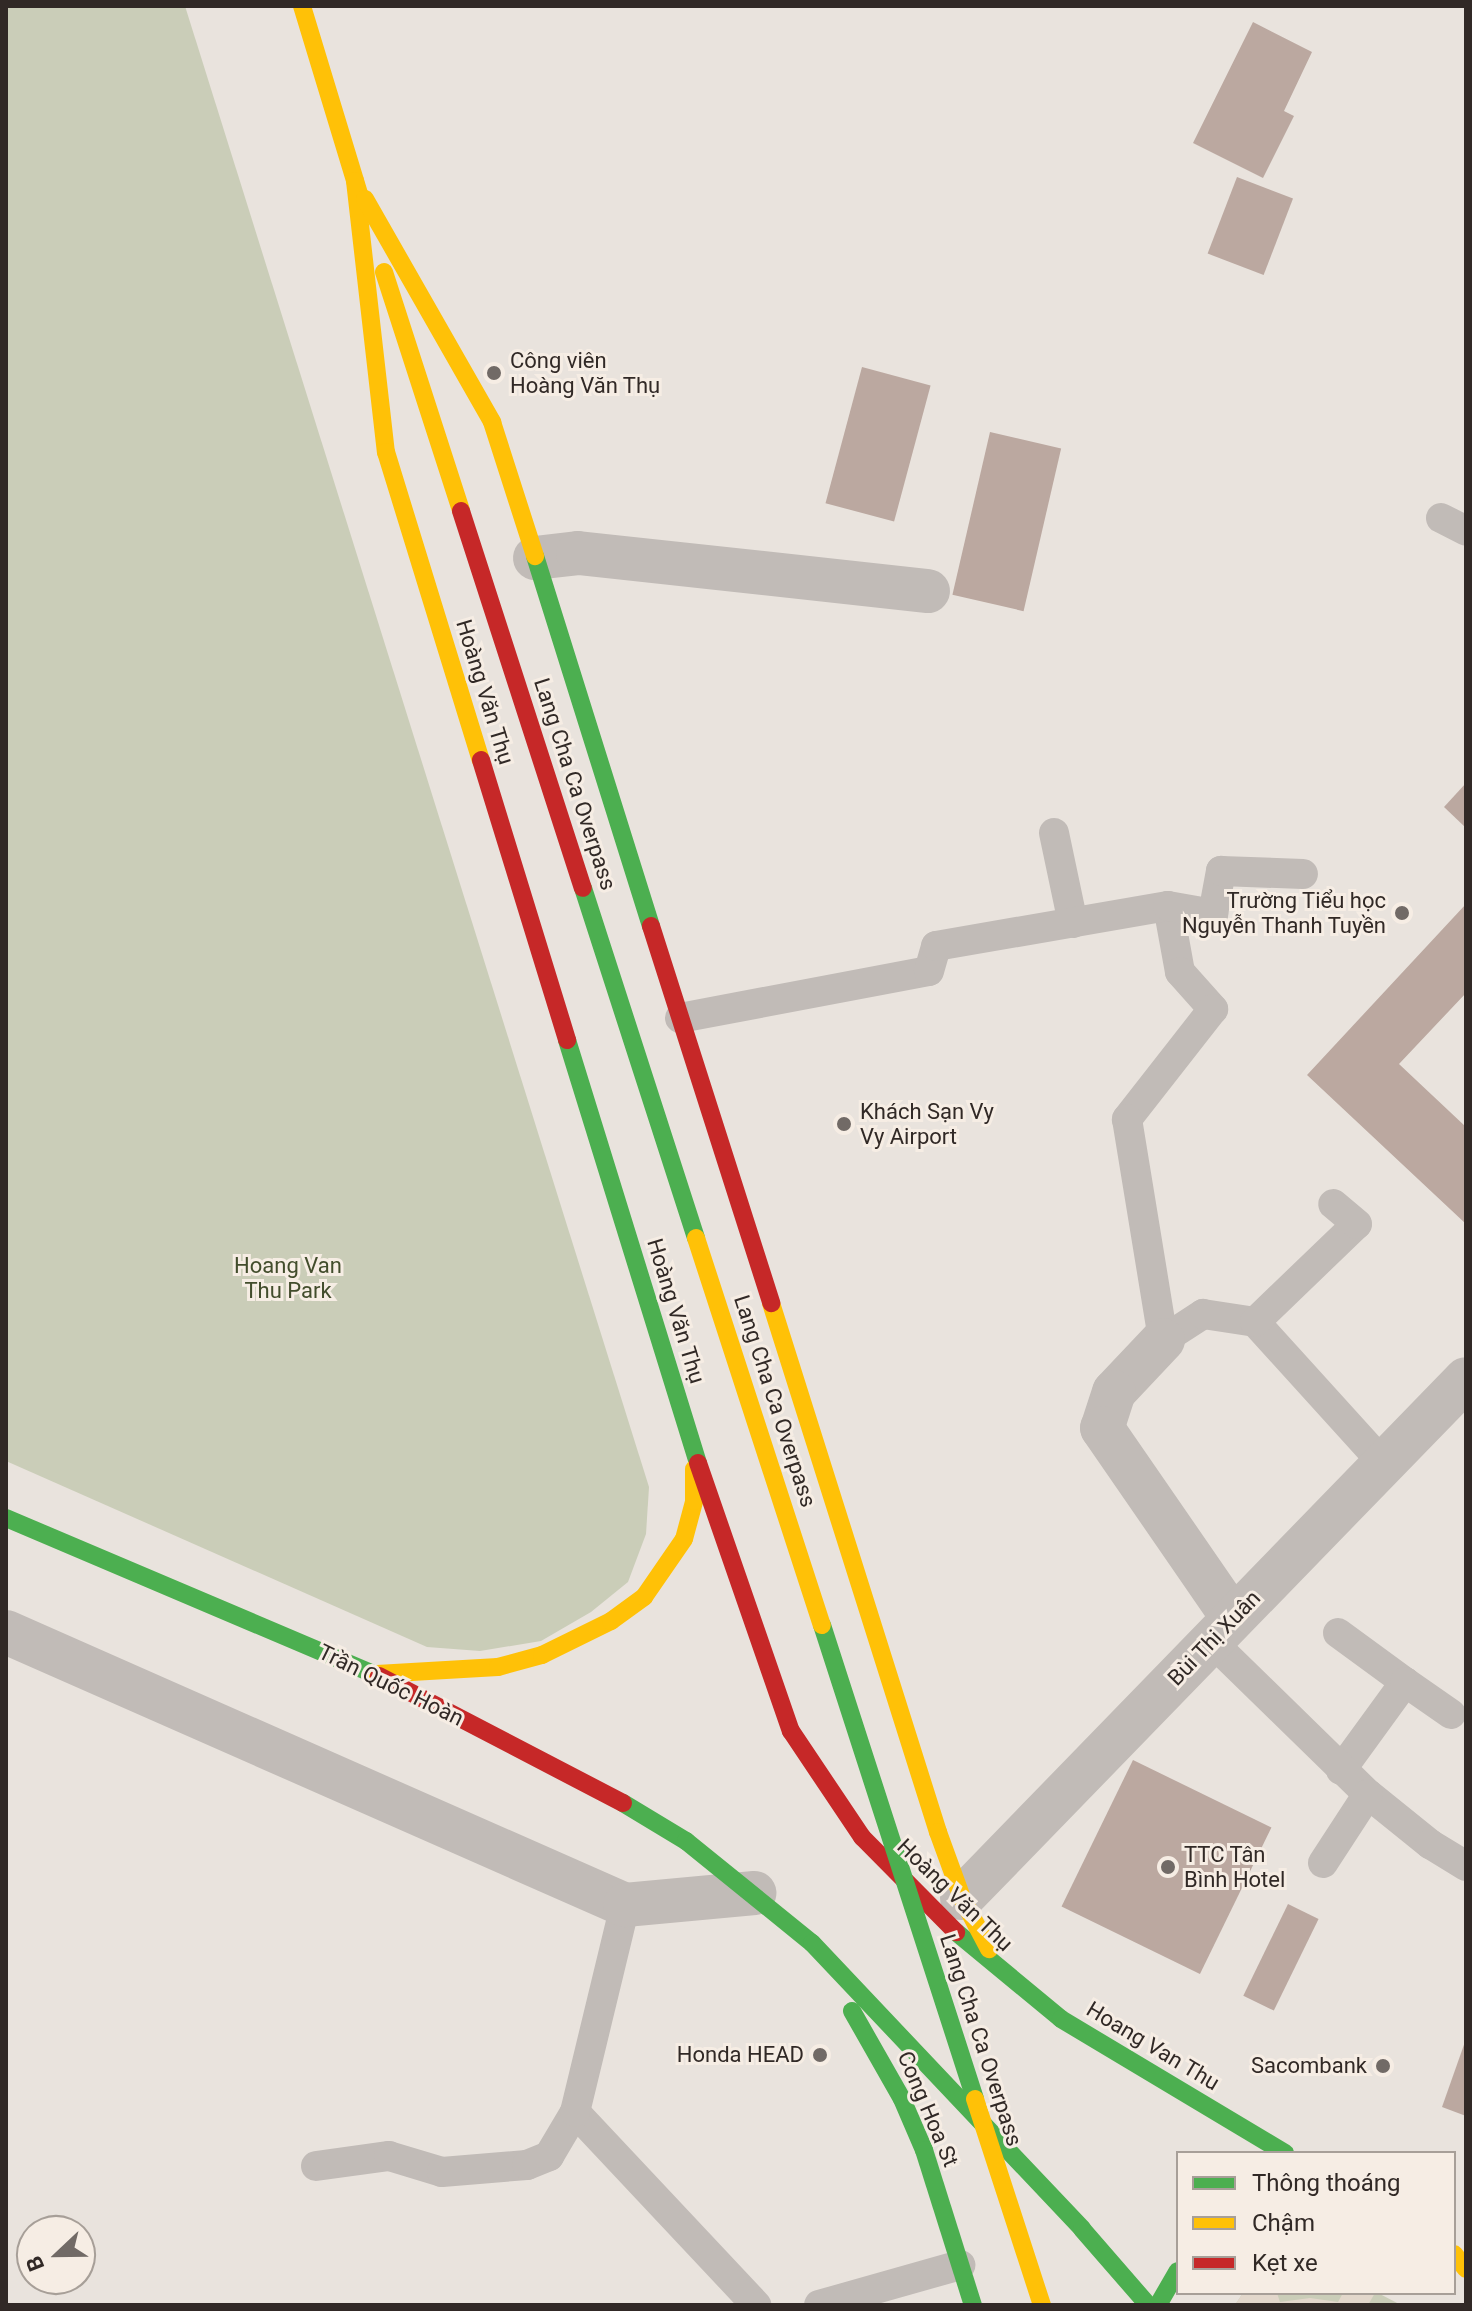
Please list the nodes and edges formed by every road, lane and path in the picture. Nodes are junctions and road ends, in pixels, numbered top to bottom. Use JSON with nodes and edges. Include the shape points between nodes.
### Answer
{"nodes":[{"id":1,"x":302,"y":6,"type":"edge"},
{"id":2,"x":355,"y":181,"type":"junction"},
{"id":3,"x":461,"y":511,"type":"joint"},
{"id":4,"x":535,"y":558,"type":"junction"},
{"id":5,"x":928,"y":591,"type":"dead end"},
{"id":6,"x":1054,"y":833,"type":"dead end"},
{"id":7,"x":1303,"y":874,"type":"dead end"},
{"id":8,"x":1168,"y":906,"type":"junction"},
{"id":9,"x":1073,"y":923,"type":"junction"},
{"id":10,"x":680,"y":1018,"type":"junction"},
{"id":11,"x":1333,"y":1204,"type":"dead end"},
{"id":12,"x":1255,"y":1322,"type":"junction"},
{"id":13,"x":1163,"y":1340,"type":"junction"},
{"id":14,"x":1462,"y":1389,"type":"edge"},
{"id":15,"x":694,"y":1452,"type":"junction"},
{"id":16,"x":1382,"y":1462,"type":"junction"},
{"id":17,"x":6,"y":1518,"type":"edge"},
{"id":18,"x":1222,"y":1630,"type":"junction"},
{"id":19,"x":6,"y":1632,"type":"edge"},
{"id":20,"x":1338,"y":1633,"type":"dead end"},
{"id":21,"x":374,"y":1674,"type":"junction"},
{"id":22,"x":1405,"y":1682,"type":"junction"},
{"id":23,"x":1451,"y":1714,"type":"dead end"},
{"id":24,"x":1341,"y":1770,"type":"junction"},
{"id":25,"x":1368,"y":1794,"type":"junction"},
{"id":26,"x":1323,"y":1863,"type":"dead end"},
{"id":27,"x":1466,"y":1866,"type":"edge"},
{"id":28,"x":754,"y":1893,"type":"junction"},
{"id":29,"x":962,"y":1898,"type":"junction"},
{"id":30,"x":625,"y":1905,"type":"junction"},
{"id":31,"x":812,"y":1943,"type":"junction"},
{"id":32,"x":1001,"y":1972,"type":"junction"},
{"id":33,"x":575,"y":2112,"type":"junction"},
{"id":34,"x":1282,"y":2151,"type":"edge"},
{"id":35,"x":316,"y":2166,"type":"dead end"},
{"id":36,"x":960,"y":2265,"type":"junction"},
{"id":37,"x":1176,"y":2274,"type":"edge"},
{"id":38,"x":749,"y":2303,"type":"edge"},
{"id":39,"x":819,"y":2305,"type":"edge"},
{"id":40,"x":973,"y":2305,"type":"edge"},
{"id":41,"x":1042,"y":2305,"type":"edge"},
{"id":42,"x":1148,"y":2305,"type":"edge"},
{"id":43,"x":1158,"y":2305,"type":"edge"}],
"edges":[{"from":1,"to":2,"type":"main road","name":"Hoàng Văn Thụ"},
{"from":2,"to":3,"type":"main road","name":"Hoàng Văn Thụ"},
{"from":2,"to":4,"type":"main road","name":"Hoàng Văn Thụ","via":[[492,422]]},
{"from":2,"to":15,"type":"main road","name":"Hoàng Văn Thụ","via":[[386,452]]},
{"from":3,"to":41,"type":"main road","name":"Lang Cha Ca Overpass","bridge":true},
{"from":4,"to":5,"type":"street","via":[[578,553]]},
{"from":4,"to":10,"type":"main road","name":"Hoàng Văn Thụ"},
{"from":6,"to":9,"type":"lane"},
{"from":7,"to":8,"type":"lane","via":[[1221,871],[1213,914]]},
{"from":8,"to":9,"type":"lane"},
{"from":8,"to":13,"type":"lane","via":[[1180,972],[1213,1009],[1127,1119]]},
{"from":9,"to":10,"type":"lane","via":[[936,946],[929,971]]},
{"from":10,"to":29,"type":"main road","name":"Hoàng Văn Thụ"},
{"from":11,"to":12,"type":"lane","via":[[1357,1224]]},
{"from":12,"to":13,"type":"lane","via":[[1203,1314]]},
{"from":12,"to":16,"type":"lane"},
{"from":13,"to":18,"type":"street","via":[[1114,1392],[1102,1428]]},
{"from":14,"to":16,"type":"street","name":"Bùi Thị Xuân"},
{"from":15,"to":21,"type":"main road","via":[[694,1501],[684,1539],[644,1597],[611,1621],[542,1655],[498,1667]]},
{"from":15,"to":32,"type":"main road","name":"Hoàng Văn Thụ","via":[[791,1731],[862,1837],[929,1908]]},
{"from":16,"to":18,"type":"street","name":"Bùi Thị Xuân"},
{"from":17,"to":21,"type":"main road","name":"Trần Quốc Hoàn"},
{"from":18,"to":24,"type":"lane"},
{"from":18,"to":29,"type":"street","name":"Bùi Thị Xuân"},
{"from":19,"to":30,"type":"street"},
{"from":20,"to":22,"type":"lane"},
{"from":21,"to":28,"type":"main road","name":"Trần Quốc Hoàn","via":[[609,1795],[686,1841]]},
{"from":22,"to":23,"type":"lane"},
{"from":22,"to":24,"type":"lane"},
{"from":24,"to":25,"type":"lane"},
{"from":25,"to":26,"type":"lane"},
{"from":25,"to":27,"type":"lane"},
{"from":28,"to":30,"type":"street"},
{"from":28,"to":31,"type":"main road","name":"Trần Quốc Hoàn"},
{"from":29,"to":32,"type":"main road","name":"Hoàng Văn Thụ"},
{"from":30,"to":33,"type":"lane"},
{"from":31,"to":36,"type":"main road","name":"Cong Hoa St","via":[[902,2099]]},
{"from":31,"to":42,"type":"main road","name":"Trần Quốc Hoàn"},
{"from":32,"to":34,"type":"main road","name":"Hoang Van Thu","via":[[1061,2019]]},
{"from":33,"to":35,"type":"lane","via":[[549,2156],[527,2165],[442,2172],[389,2156]]},
{"from":33,"to":38,"type":"lane"},
{"from":36,"to":39,"type":"lane"},
{"from":36,"to":40,"type":"main road","name":"Cong Hoa St"},
{"from":37,"to":43,"type":"main road"}]}
